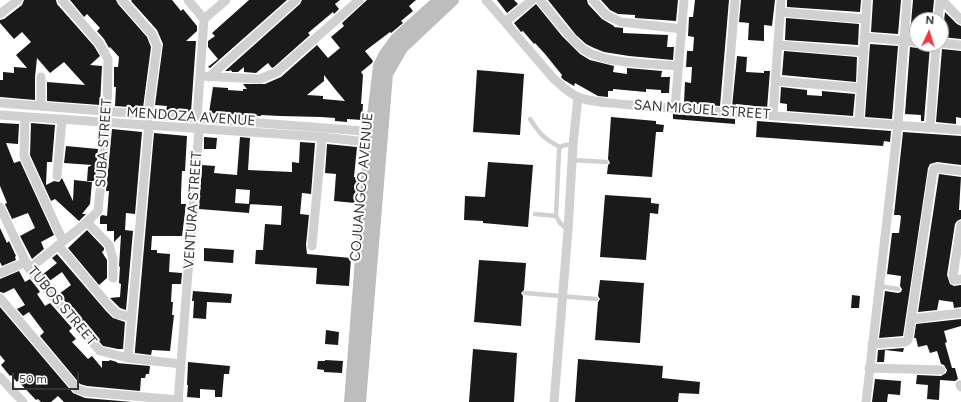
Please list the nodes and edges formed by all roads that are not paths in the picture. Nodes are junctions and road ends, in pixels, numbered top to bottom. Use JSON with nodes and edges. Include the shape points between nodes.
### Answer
{"nodes":[{"id":1,"x":18,"y":0,"type":"edge"},
{"id":2,"x":62,"y":0,"type":"edge"},
{"id":3,"x":122,"y":0,"type":"edge"},
{"id":4,"x":188,"y":0,"type":"edge"},
{"id":5,"x":226,"y":0,"type":"edge"},
{"id":6,"x":296,"y":0,"type":"edge"},
{"id":7,"x":359,"y":0,"type":"edge"},
{"id":8,"x":439,"y":0,"type":"edge"},
{"id":9,"x":453,"y":0,"type":"edge"},
{"id":10,"x":486,"y":0,"type":"edge"},
{"id":11,"x":532,"y":0,"type":"edge"},
{"id":12,"x":540,"y":0,"type":"edge"},
{"id":13,"x":593,"y":0,"type":"edge"},
{"id":14,"x":684,"y":0,"type":"edge"},
{"id":15,"x":734,"y":0,"type":"edge"},
{"id":16,"x":781,"y":0,"type":"edge"},
{"id":17,"x":867,"y":0,"type":"edge"},
{"id":18,"x":907,"y":0,"type":"edge"},
{"id":19,"x":941,"y":0,"type":"edge"},
{"id":20,"x":780,"y":12,"type":"junction"},
{"id":21,"x":939,"y":12,"type":"edge"},
{"id":22,"x":0,"y":14,"type":"edge"},
{"id":23,"x":204,"y":18,"type":"junction"},
{"id":24,"x":866,"y":19,"type":"junction"},
{"id":25,"x":961,"y":20,"type":"edge"},
{"id":26,"x":505,"y":22,"type":"junction"},
{"id":27,"x":682,"y":29,"type":"junction"},
{"id":28,"x":864,"y":37,"type":"junction"},
{"id":29,"x":903,"y":41,"type":"junction"},
{"id":30,"x":909,"y":41,"type":"edge"},
{"id":31,"x":949,"y":44,"type":"edge"},
{"id":32,"x":778,"y":45,"type":"junction"},
{"id":33,"x":961,"y":45,"type":"edge"},
{"id":34,"x":864,"y":52,"type":"junction"},
{"id":35,"x":935,"y":52,"type":"edge"},
{"id":36,"x":679,"y":66,"type":"junction"},
{"id":37,"x":205,"y":76,"type":"junction"},
{"id":38,"x":41,"y":77,"type":"dead end"},
{"id":39,"x":776,"y":81,"type":"junction"},
{"id":40,"x":861,"y":88,"type":"junction"},
{"id":41,"x":578,"y":97,"type":"junction"},
{"id":42,"x":0,"y":103,"type":"edge"},
{"id":43,"x":41,"y":106,"type":"junction"},
{"id":44,"x":675,"y":108,"type":"junction"},
{"id":45,"x":107,"y":111,"type":"junction"},
{"id":46,"x":726,"y":112,"type":"junction"},
{"id":47,"x":148,"y":114,"type":"junction"},
{"id":48,"x":0,"y":115,"type":"edge"},
{"id":49,"x":773,"y":115,"type":"junction"},
{"id":50,"x":25,"y":117,"type":"junction"},
{"id":51,"x":197,"y":118,"type":"junction"},
{"id":52,"x":62,"y":119,"type":"junction"},
{"id":53,"x":530,"y":119,"type":"dead end"},
{"id":54,"x":859,"y":121,"type":"junction"},
{"id":55,"x":107,"y":122,"type":"junction"},
{"id":56,"x":149,"y":124,"type":"junction"},
{"id":57,"x":898,"y":124,"type":"junction"},
{"id":58,"x":930,"y":127,"type":"junction"},
{"id":59,"x":199,"y":129,"type":"junction"},
{"id":60,"x":961,"y":130,"type":"edge"},
{"id":61,"x":322,"y":137,"type":"junction"},
{"id":62,"x":376,"y":138,"type":"junction"},
{"id":63,"x":573,"y":145,"type":"junction"},
{"id":64,"x":560,"y":147,"type":"junction"},
{"id":65,"x":572,"y":160,"type":"junction"},
{"id":66,"x":606,"y":162,"type":"dead end"},
{"id":67,"x":961,"y":171,"type":"edge"},
{"id":68,"x":57,"y":176,"type":"dead end"},
{"id":69,"x":0,"y":207,"type":"edge"},
{"id":70,"x":534,"y":214,"type":"dead end"},
{"id":71,"x":556,"y":216,"type":"junction"},
{"id":72,"x":86,"y":222,"type":"junction"},
{"id":73,"x":961,"y":225,"type":"edge"},
{"id":74,"x":568,"y":230,"type":"junction"},
{"id":75,"x":60,"y":243,"type":"junction"},
{"id":76,"x":312,"y":246,"type":"dead end"},
{"id":77,"x":27,"y":266,"type":"junction"},
{"id":78,"x":0,"y":273,"type":"edge"},
{"id":79,"x":113,"y":278,"type":"dead end"},
{"id":80,"x":961,"y":279,"type":"edge"},
{"id":81,"x":879,"y":286,"type":"junction"},
{"id":82,"x":898,"y":289,"type":"dead end"},
{"id":83,"x":525,"y":292,"type":"dead end"},
{"id":84,"x":562,"y":296,"type":"junction"},
{"id":85,"x":0,"y":298,"type":"edge"},
{"id":86,"x":596,"y":300,"type":"dead end"},
{"id":87,"x":961,"y":312,"type":"edge"},
{"id":88,"x":132,"y":317,"type":"junction"},
{"id":89,"x":911,"y":319,"type":"junction"},
{"id":90,"x":872,"y":344,"type":"junction"},
{"id":91,"x":128,"y":358,"type":"junction"},
{"id":92,"x":181,"y":364,"type":"junction"},
{"id":93,"x":869,"y":368,"type":"junction"},
{"id":94,"x":941,"y":370,"type":"dead end"},
{"id":95,"x":0,"y":377,"type":"edge"},
{"id":96,"x":179,"y":401,"type":"edge"},
{"id":97,"x":23,"y":402,"type":"edge"},
{"id":98,"x":350,"y":402,"type":"edge"},
{"id":99,"x":360,"y":402,"type":"edge"},
{"id":100,"x":554,"y":402,"type":"edge"},
{"id":101,"x":866,"y":402,"type":"edge"}],
"edges":[{"from":1,"to":22,"type":"street"},
{"from":2,"to":45,"type":"street","name":"SUBA STREET","via":[[99,43],[108,59]]},
{"from":3,"to":47,"type":"street","via":[[152,34],[157,46]]},
{"from":4,"to":23,"type":"street"},
{"from":5,"to":23,"type":"street"},
{"from":6,"to":37,"type":"street"},
{"from":7,"to":37,"type":"street","via":[[277,72],[260,79]]},
{"from":8,"to":62,"type":"main road","name":"COJUANGCO AVENUE","via":[[396,40],[379,66]]},
{"from":9,"to":62,"type":"main road","name":"COJUANGCO AVENUE","via":[[402,48],[387,74]]},
{"from":10,"to":26,"type":"street","name":"SAN MIGUEL STREET"},
{"from":11,"to":26,"type":"street"},
{"from":12,"to":36,"type":"street","via":[[583,49],[597,56]]},
{"from":13,"to":27,"type":"street","via":[[606,15],[621,22]]},
{"from":14,"to":27,"type":"street"},
{"from":15,"to":46,"type":"street"},
{"from":16,"to":20,"type":"street"},
{"from":17,"to":24,"type":"street"},
{"from":18,"to":29,"type":"street"},
{"from":19,"to":21,"type":"street"},
{"from":19,"to":25,"type":"street"},
{"from":20,"to":24,"type":"street"},
{"from":20,"to":32,"type":"street"},
{"from":23,"to":37,"type":"street","name":"VENTURA STREET"},
{"from":24,"to":28,"type":"street"},
{"from":26,"to":41,"type":"street","name":"SAN MIGUEL STREET","via":[[553,78],[564,89]]},
{"from":27,"to":36,"type":"street"},
{"from":28,"to":29,"type":"street"},
{"from":28,"to":34,"type":"street"},
{"from":29,"to":30,"type":"street"},
{"from":29,"to":57,"type":"street"},
{"from":31,"to":33,"type":"street"},
{"from":32,"to":34,"type":"street"},
{"from":32,"to":39,"type":"street"},
{"from":34,"to":40,"type":"street"},
{"from":35,"to":58,"type":"street"},
{"from":36,"to":44,"type":"street"},
{"from":37,"to":51,"type":"street","name":"VENTURA STREET"},
{"from":38,"to":43,"type":"street"},
{"from":39,"to":40,"type":"street"},
{"from":39,"to":49,"type":"street"},
{"from":40,"to":54,"type":"street"},
{"from":41,"to":44,"type":"street","name":"SAN MIGUEL STREET"},
{"from":41,"to":63,"type":"street"},
{"from":42,"to":43,"type":"street","name":"MENDOZA AVENUE"},
{"from":43,"to":45,"type":"street","name":"MENDOZA AVENUE"},
{"from":44,"to":46,"type":"street","name":"SAN MIGUEL STREET"},
{"from":45,"to":47,"type":"street","name":"MENDOZA AVENUE"},
{"from":45,"to":55,"type":"street","name":"SUBA STREET"},
{"from":46,"to":49,"type":"street","name":"SAN MIGUEL STREET"},
{"from":47,"to":51,"type":"street","name":"MENDOZA AVENUE"},
{"from":48,"to":50,"type":"street","name":"MENDOZA AVENUE"},
{"from":49,"to":54,"type":"street","name":"SAN MIGUEL STREET"},
{"from":50,"to":52,"type":"street","name":"MENDOZA AVENUE"},
{"from":50,"to":75,"type":"street","via":[[24,156]]},
{"from":51,"to":59,"type":"street","name":"VENTURA STREET"},
{"from":51,"to":62,"type":"street","name":"MENDOZA AVENUE"},
{"from":52,"to":55,"type":"street","name":"MENDOZA AVENUE"},
{"from":52,"to":68,"type":"street"},
{"from":53,"to":64,"type":"lane","via":[[540,134]]},
{"from":54,"to":57,"type":"street","name":"SAN MIGUEL STREET"},
{"from":55,"to":56,"type":"street","name":"MENDOZA AVENUE"},
{"from":55,"to":72,"type":"street","name":"SUBA STREET","via":[[98,211]]},
{"from":56,"to":59,"type":"street","name":"MENDOZA AVENUE"},
{"from":56,"to":88,"type":"street"},
{"from":57,"to":58,"type":"street","name":"SAN MIGUEL STREET"},
{"from":57,"to":81,"type":"street"},
{"from":58,"to":60,"type":"street","name":"SAN MIGUEL STREET"},
{"from":59,"to":61,"type":"street","name":"MENDOZA AVENUE"},
{"from":59,"to":92,"type":"street","name":"VENTURA STREET"},
{"from":61,"to":62,"type":"street","name":"MENDOZA AVENUE"},
{"from":61,"to":76,"type":"street"},
{"from":62,"to":98,"type":"main road","name":"COJUANGCO AVENUE"},
{"from":62,"to":99,"type":"main road","name":"COJUANGCO AVENUE"},
{"from":63,"to":64,"type":"lane"},
{"from":63,"to":65,"type":"street"},
{"from":64,"to":71,"type":"lane"},
{"from":65,"to":66,"type":"lane"},
{"from":65,"to":74,"type":"street"},
{"from":67,"to":89,"type":"street","via":[[937,168],[933,171]]},
{"from":69,"to":77,"type":"street","name":"TUBOS STREET"},
{"from":70,"to":71,"type":"lane"},
{"from":71,"to":74,"type":"lane","via":[[560,224]]},
{"from":72,"to":75,"type":"street","name":"SUBA STREET"},
{"from":72,"to":79,"type":"street","via":[[109,245],[113,260]]},
{"from":73,"to":80,"type":"street","via":[[953,276],[954,280]]},
{"from":74,"to":84,"type":"street"},
{"from":75,"to":77,"type":"street","name":"SUBA STREET"},
{"from":75,"to":88,"type":"street","via":[[110,307],[117,314]]},
{"from":77,"to":78,"type":"street","name":"SUBA STREET"},
{"from":77,"to":91,"type":"street","name":"TUBOS STREET","via":[[100,351]]},
{"from":81,"to":82,"type":"lane"},
{"from":81,"to":90,"type":"street"},
{"from":83,"to":84,"type":"lane"},
{"from":84,"to":86,"type":"lane"},
{"from":84,"to":100,"type":"street"},
{"from":85,"to":96,"type":"street","via":[[77,389]]},
{"from":87,"to":89,"type":"street"},
{"from":88,"to":91,"type":"street"},
{"from":89,"to":90,"type":"street","via":[[908,340],[905,342]]},
{"from":90,"to":93,"type":"street"},
{"from":91,"to":92,"type":"street","name":"TUBOS STREET"},
{"from":92,"to":96,"type":"street","name":"VENTURA STREET"},
{"from":93,"to":94,"type":"street"},
{"from":93,"to":101,"type":"street"},
{"from":95,"to":97,"type":"street"}]}
